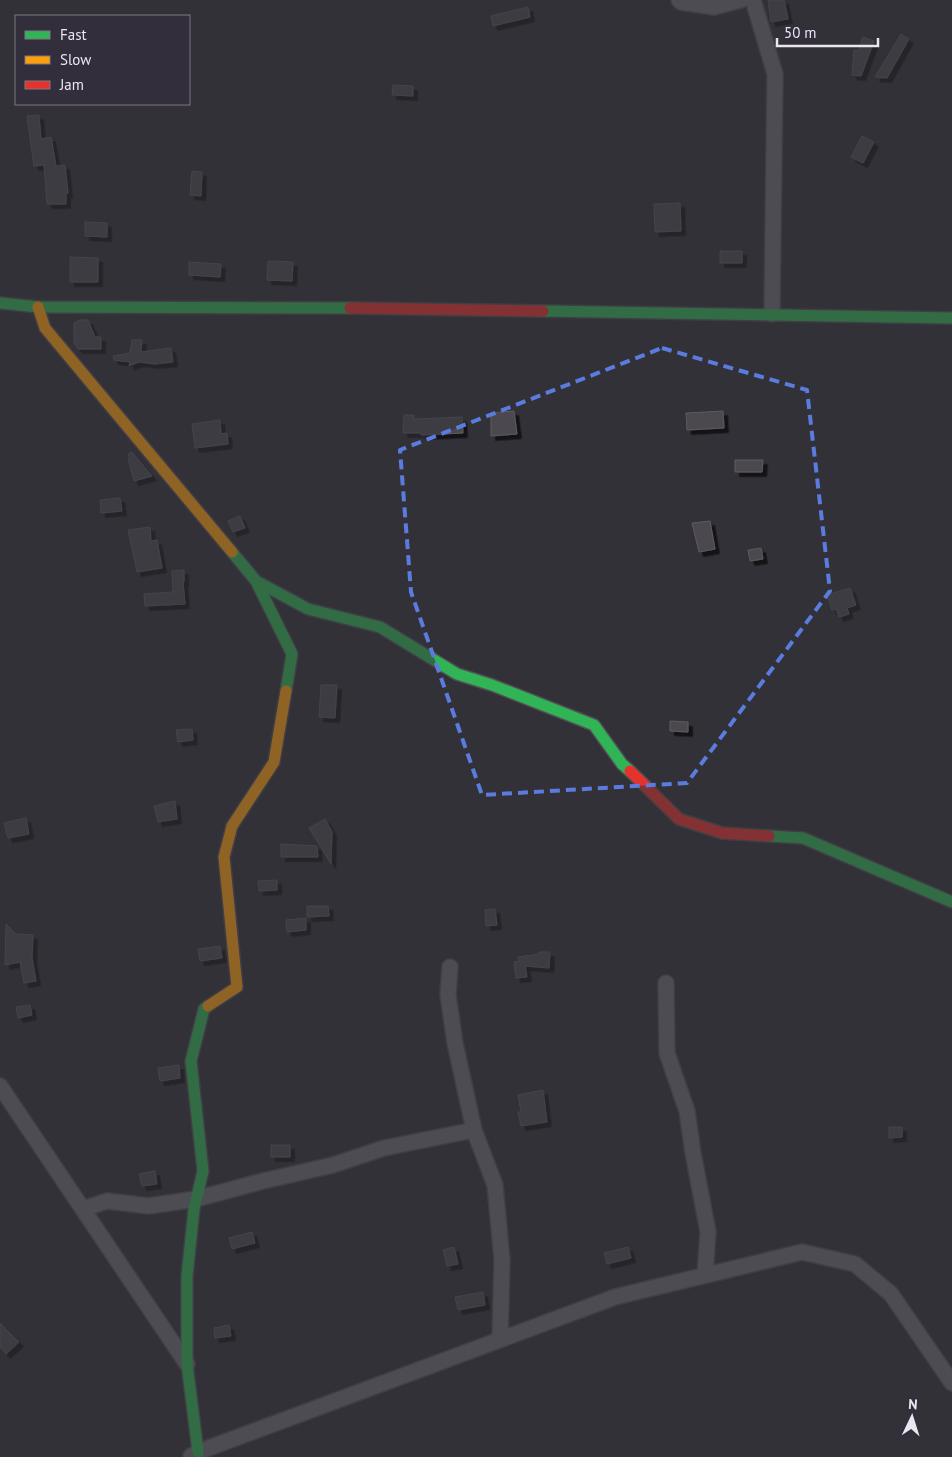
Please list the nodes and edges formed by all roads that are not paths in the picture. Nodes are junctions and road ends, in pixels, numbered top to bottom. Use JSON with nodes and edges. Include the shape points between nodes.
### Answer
{"nodes":[{"id":1,"x":679,"y":0,"type":"edge"},
{"id":2,"x":741,"y":0,"type":"edge"},
{"id":3,"x":753,"y":0,"type":"edge"},
{"id":4,"x":0,"y":303,"type":"edge"},
{"id":5,"x":38,"y":307,"type":"junction"},
{"id":6,"x":772,"y":314,"type":"junction"},
{"id":7,"x":952,"y":318,"type":"edge"},
{"id":8,"x":256,"y":580,"type":"junction"},
{"id":9,"x":952,"y":902,"type":"edge"},
{"id":10,"x":450,"y":966,"type":"dead end"},
{"id":11,"x":666,"y":983,"type":"dead end"},
{"id":12,"x":0,"y":1086,"type":"edge"},
{"id":13,"x":474,"y":1130,"type":"junction"},
{"id":14,"x":196,"y":1199,"type":"junction"},
{"id":15,"x":83,"y":1209,"type":"junction"},
{"id":16,"x":705,"y":1275,"type":"junction"},
{"id":17,"x":500,"y":1340,"type":"junction"},
{"id":18,"x":187,"y":1364,"type":"junction"},
{"id":19,"x":952,"y":1383,"type":"edge"},
{"id":20,"x":194,"y":1454,"type":"edge"}],
"edges":[{"from":1,"to":2,"type":"street","via":[[714,7]]},
{"from":3,"to":6,"type":"street","via":[[775,74]]},
{"from":4,"to":5,"type":"street"},
{"from":5,"to":6,"type":"street"},
{"from":5,"to":8,"type":"street","via":[[45,328]]},
{"from":6,"to":7,"type":"street"},
{"from":8,"to":9,"type":"street","via":[[308,609],[380,627],[457,674],[594,725],[622,764],[679,819],[722,833],[803,838]]},
{"from":8,"to":14,"type":"street","via":[[292,654],[274,762],[232,826],[224,857],[237,987],[204,1009],[191,1061],[203,1171]]},
{"from":10,"to":13,"type":"street","via":[[448,995],[455,1044]]},
{"from":11,"to":16,"type":"street","via":[[668,1053],[687,1111],[708,1232]]},
{"from":12,"to":15,"type":"street"},
{"from":13,"to":14,"type":"street","via":[[384,1148],[333,1165]]},
{"from":13,"to":17,"type":"street","via":[[495,1185],[502,1260]]},
{"from":14,"to":15,"type":"street","via":[[149,1206],[107,1201]]},
{"from":14,"to":18,"type":"street","via":[[187,1276]]},
{"from":15,"to":18,"type":"street"},
{"from":16,"to":17,"type":"street","via":[[615,1297]]},
{"from":16,"to":19,"type":"street","via":[[802,1252],[855,1264],[891,1294]]},
{"from":17,"to":20,"type":"street"},
{"from":18,"to":20,"type":"street"}]}
